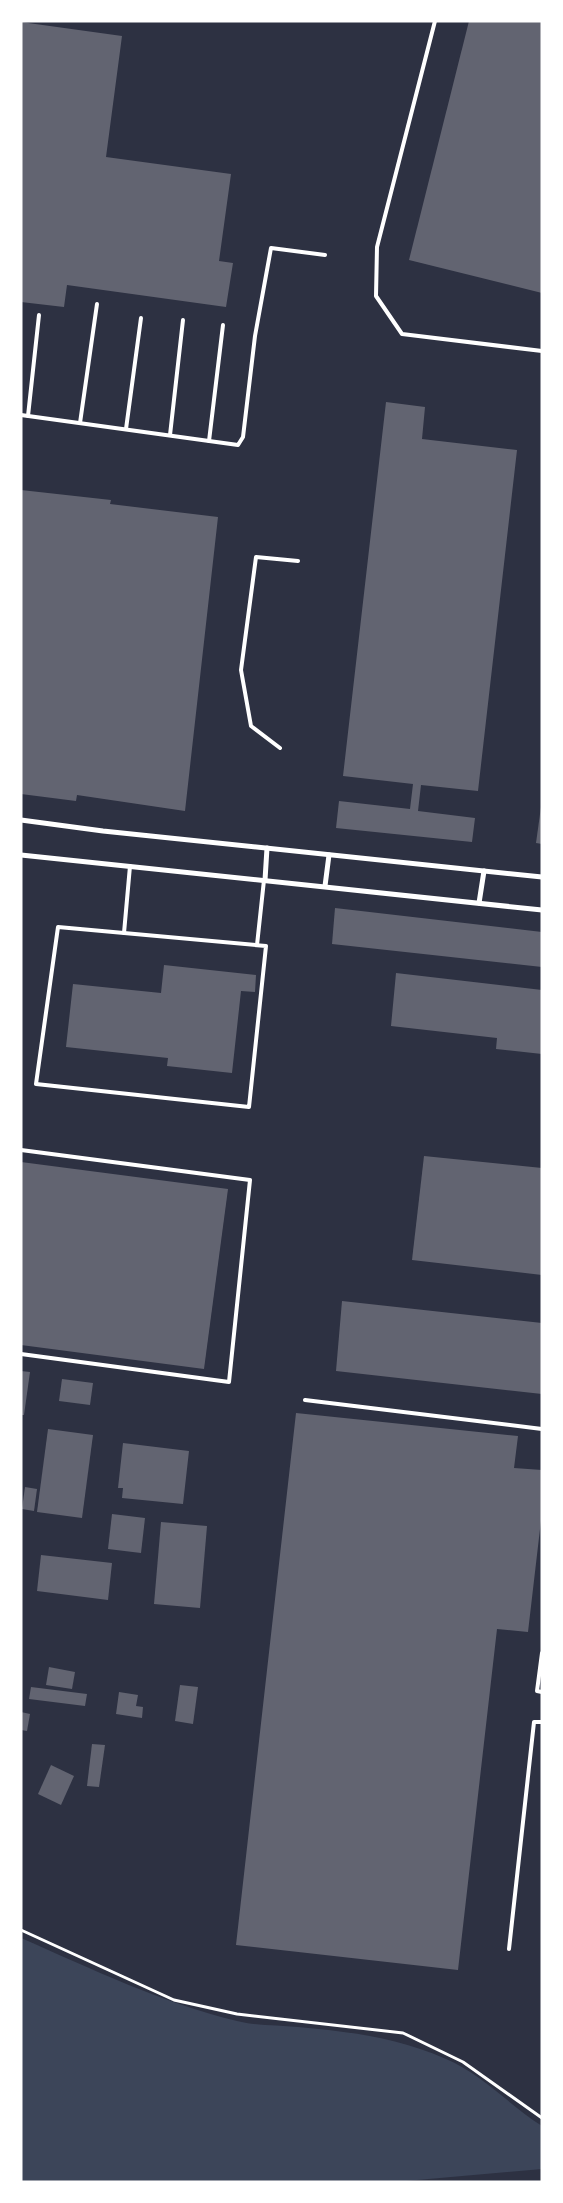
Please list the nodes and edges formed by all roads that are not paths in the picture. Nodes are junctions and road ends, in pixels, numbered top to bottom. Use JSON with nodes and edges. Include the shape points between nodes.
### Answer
{"nodes":[{"id":1,"x":435,"y":21,"type":"edge"},
{"id":2,"x":325,"y":255,"type":"dead end"},
{"id":3,"x":97,"y":304,"type":"dead end"},
{"id":4,"x":39,"y":315,"type":"dead end"},
{"id":5,"x":141,"y":318,"type":"dead end"},
{"id":6,"x":183,"y":320,"type":"dead end"},
{"id":7,"x":223,"y":325,"type":"dead end"},
{"id":8,"x":542,"y":352,"type":"edge"},
{"id":9,"x":21,"y":415,"type":"edge"},
{"id":10,"x":28,"y":416,"type":"junction"},
{"id":11,"x":80,"y":423,"type":"junction"},
{"id":12,"x":126,"y":429,"type":"junction"},
{"id":13,"x":170,"y":436,"type":"junction"},
{"id":14,"x":209,"y":441,"type":"junction"},
{"id":15,"x":298,"y":560,"type":"dead end"},
{"id":16,"x":280,"y":748,"type":"dead end"},
{"id":17,"x":21,"y":820,"type":"edge"},
{"id":18,"x":268,"y":848,"type":"junction"},
{"id":19,"x":21,"y":855,"type":"edge"},
{"id":20,"x":329,"y":855,"type":"junction"},
{"id":21,"x":130,"y":866,"type":"junction"},
{"id":22,"x":484,"y":871,"type":"junction"},
{"id":23,"x":542,"y":877,"type":"edge"},
{"id":24,"x":264,"y":880,"type":"junction"},
{"id":25,"x":325,"y":886,"type":"junction"},
{"id":26,"x":479,"y":903,"type":"junction"},
{"id":27,"x":542,"y":910,"type":"edge"},
{"id":28,"x":124,"y":933,"type":"junction"},
{"id":29,"x":257,"y":945,"type":"junction"},
{"id":30,"x":21,"y":1150,"type":"edge"},
{"id":31,"x":21,"y":1354,"type":"edge"},
{"id":32,"x":304,"y":1400,"type":"dead end"},
{"id":33,"x":542,"y":1429,"type":"edge"},
{"id":34,"x":542,"y":1653,"type":"edge"},
{"id":35,"x":542,"y":1692,"type":"edge"},
{"id":36,"x":542,"y":1722,"type":"edge"},
{"id":37,"x":509,"y":1948,"type":"dead end"}],
"edges":[{"from":1,"to":8,"type":"lane","via":[[377,248],[376,296],[402,334]]},
{"from":2,"to":14,"type":"lane","via":[[271,248],[255,336],[243,437],[238,445]]},
{"from":3,"to":11,"type":"lane"},
{"from":4,"to":10,"type":"lane"},
{"from":5,"to":12,"type":"lane"},
{"from":6,"to":13,"type":"lane"},
{"from":7,"to":14,"type":"lane"},
{"from":9,"to":10,"type":"lane"},
{"from":10,"to":11,"type":"lane"},
{"from":11,"to":12,"type":"lane"},
{"from":12,"to":13,"type":"lane"},
{"from":13,"to":14,"type":"lane"},
{"from":15,"to":16,"type":"lane","via":[[256,557],[241,670],[251,726]]},
{"from":17,"to":18,"type":"street"},
{"from":18,"to":20,"type":"street"},
{"from":18,"to":24,"type":"street"},
{"from":19,"to":21,"type":"street"},
{"from":20,"to":22,"type":"street"},
{"from":20,"to":25,"type":"street"},
{"from":21,"to":24,"type":"street"},
{"from":21,"to":28,"type":"lane"},
{"from":22,"to":23,"type":"street"},
{"from":22,"to":26,"type":"street"},
{"from":24,"to":25,"type":"street"},
{"from":24,"to":29,"type":"lane"},
{"from":25,"to":26,"type":"street"},
{"from":26,"to":27,"type":"street"},
{"from":28,"to":29,"type":"lane"},
{"from":28,"to":29,"type":"lane","via":[[58,927],[36,1084],[249,1107],[266,946]]},
{"from":30,"to":31,"type":"lane","via":[[250,1180],[229,1382]]},
{"from":32,"to":33,"type":"lane"},
{"from":34,"to":35,"type":"lane","via":[[537,1690]]},
{"from":36,"to":37,"type":"lane","via":[[534,1722]]}]}
